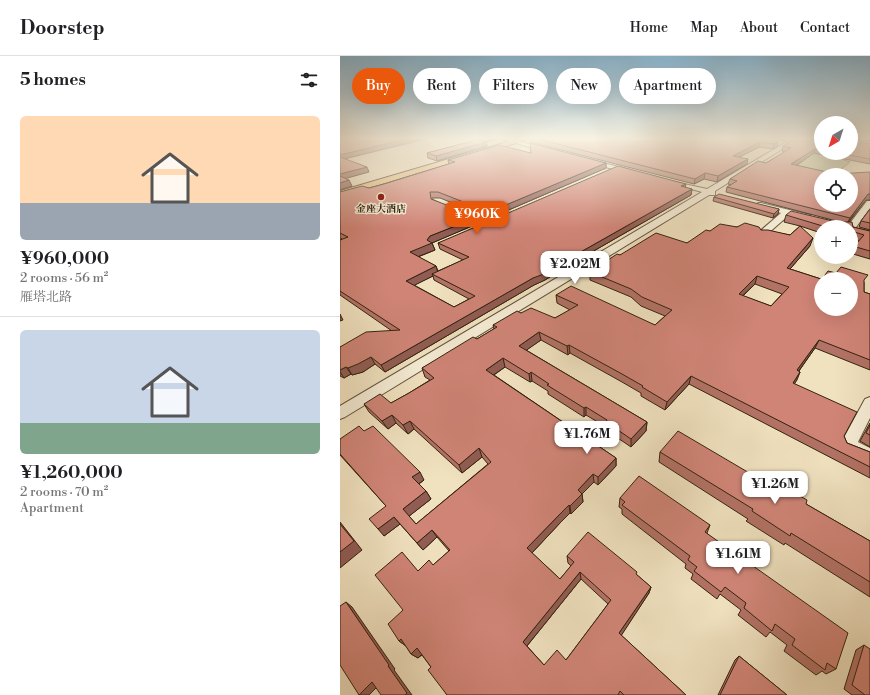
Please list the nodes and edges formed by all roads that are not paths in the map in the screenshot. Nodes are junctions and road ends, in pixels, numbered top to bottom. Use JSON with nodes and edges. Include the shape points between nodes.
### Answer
{"nodes":[{"id":1,"x":421,"y":168,"type":"edge"},
{"id":2,"x":426,"y":168,"type":"edge"},
{"id":3,"x":618,"y":168,"type":"joint"},
{"id":4,"x":749,"y":168,"type":"edge"},
{"id":5,"x":604,"y":174,"type":"edge"},
{"id":6,"x":643,"y":175,"type":"edge"},
{"id":7,"x":657,"y":179,"type":"edge"},
{"id":8,"x":340,"y":191,"type":"edge"},
{"id":9,"x":708,"y":192,"type":"junction"},
{"id":10,"x":340,"y":194,"type":"edge"},
{"id":11,"x":722,"y":195,"type":"edge"},
{"id":12,"x":751,"y":203,"type":"edge"},
{"id":13,"x":870,"y":203,"type":"edge"},
{"id":14,"x":450,"y":207,"type":"edge"},
{"id":15,"x":787,"y":212,"type":"junction"},
{"id":16,"x":816,"y":220,"type":"edge"},
{"id":17,"x":858,"y":221,"type":"edge"},
{"id":18,"x":477,"y":229,"type":"edge"},
{"id":19,"x":762,"y":234,"type":"edge"},
{"id":20,"x":870,"y":403,"type":"edge"},
{"id":21,"x":340,"y":414,"type":"edge"},
{"id":22,"x":870,"y":456,"type":"edge"}],
"edges":[{"from":1,"to":8,"type":"main road"},
{"from":2,"to":10,"type":"main road"},
{"from":3,"to":5,"type":"street"},
{"from":3,"to":6,"type":"street"},
{"from":4,"to":9,"type":"street"},
{"from":7,"to":9,"type":"street"},
{"from":9,"to":11,"type":"street"},
{"from":9,"to":21,"type":"street"},
{"from":12,"to":15,"type":"street"},
{"from":13,"to":17,"type":"street"},
{"from":14,"to":18,"type":"street","via":[[494,221]]},
{"from":15,"to":16,"type":"street"},
{"from":15,"to":19,"type":"street"},
{"from":20,"to":22,"type":"street","via":[[848,445]]}]}
